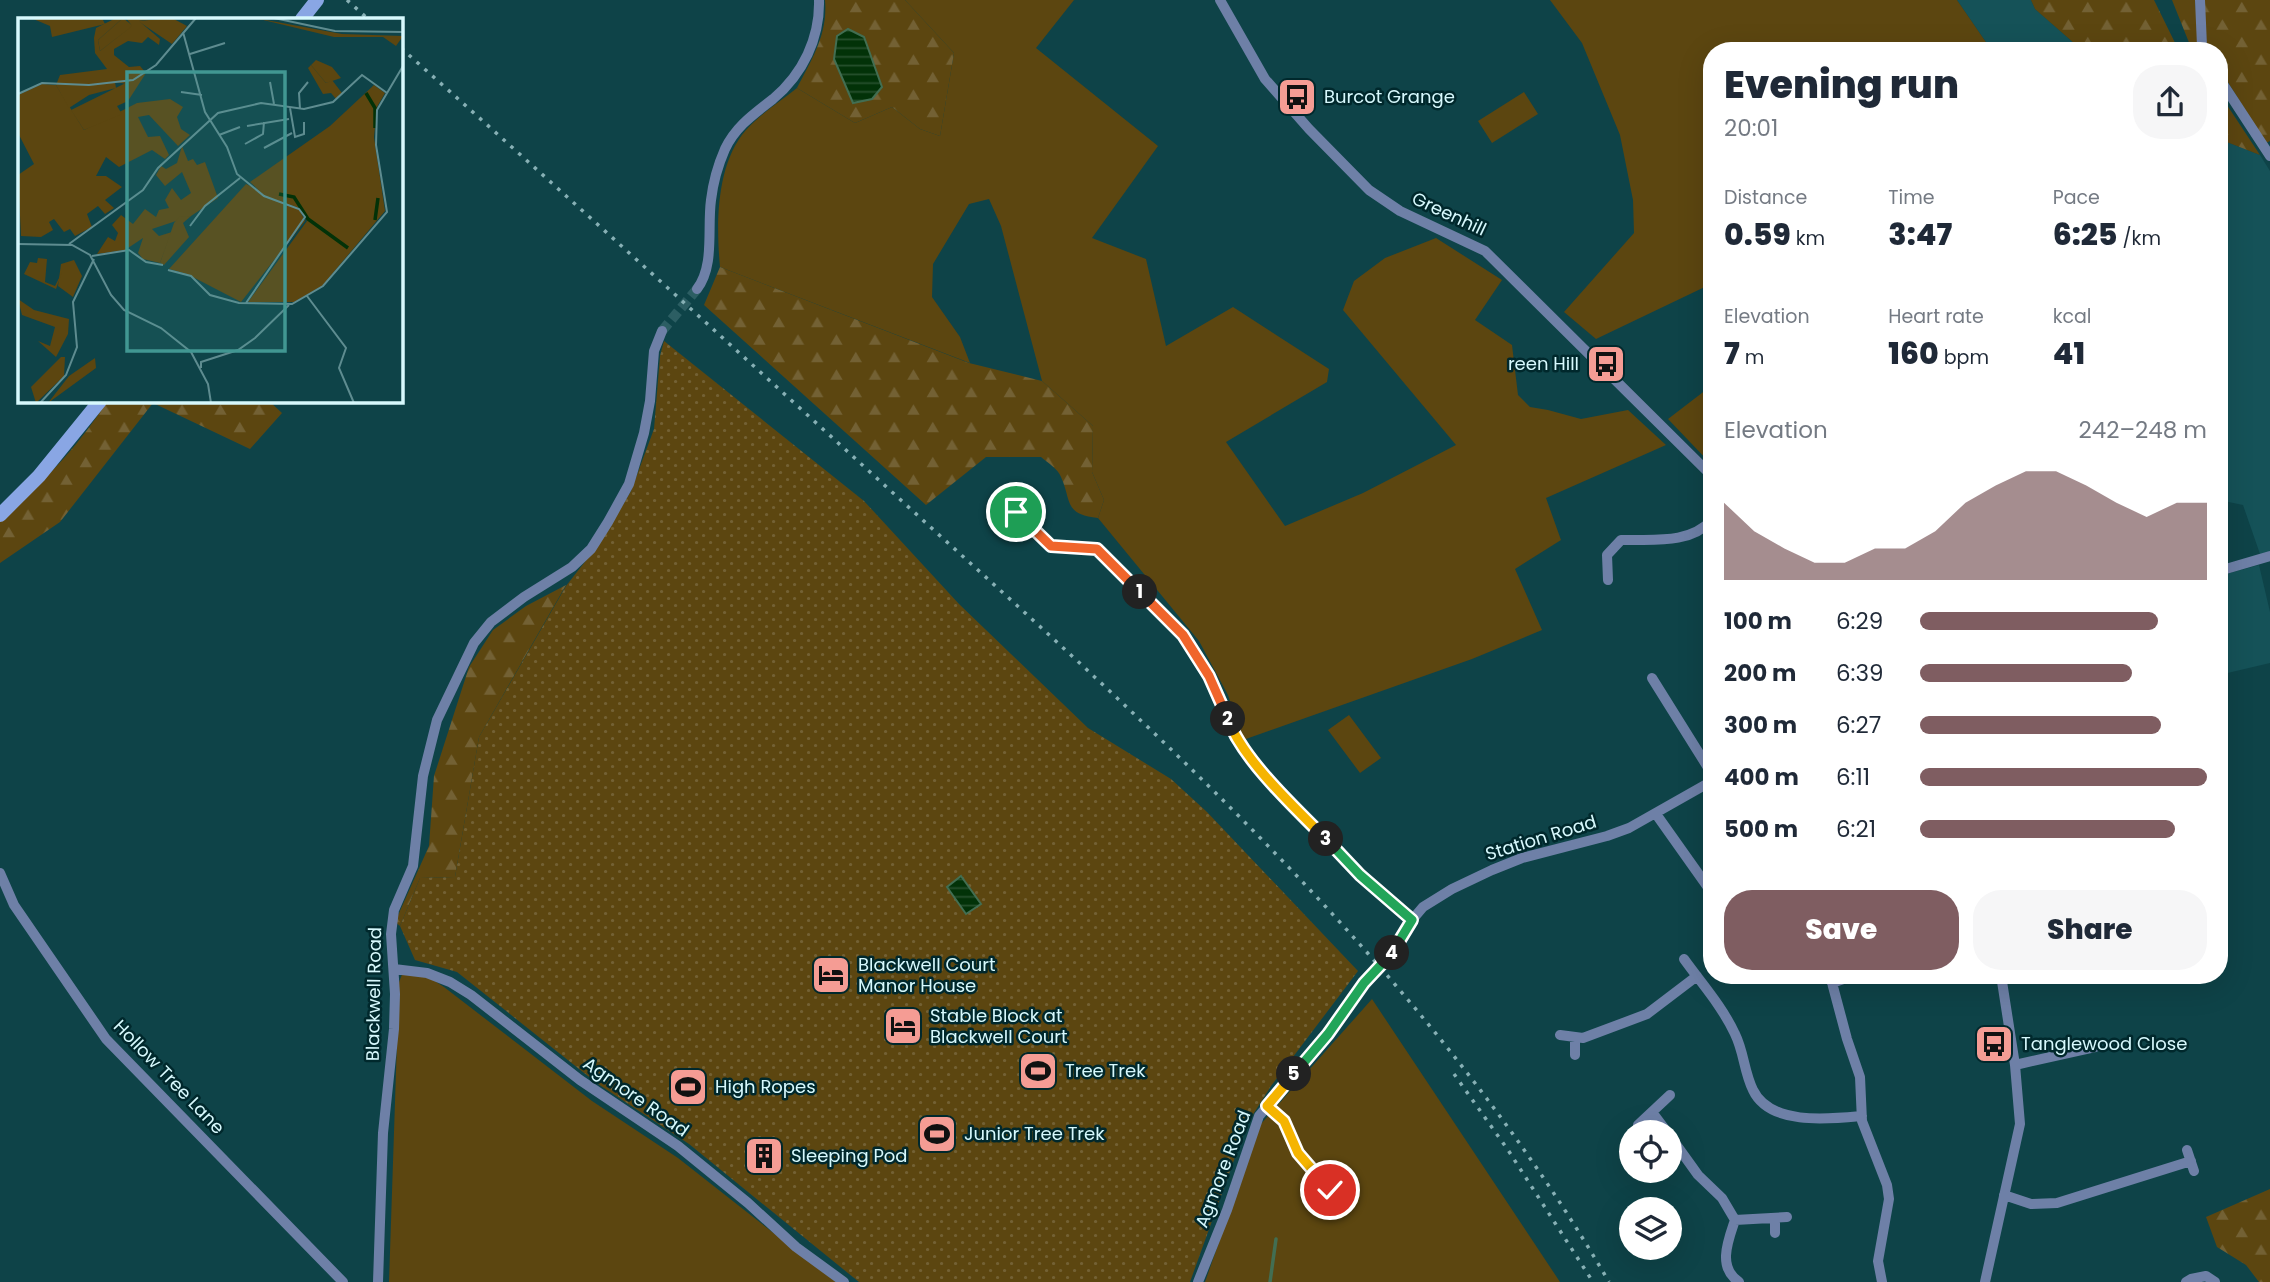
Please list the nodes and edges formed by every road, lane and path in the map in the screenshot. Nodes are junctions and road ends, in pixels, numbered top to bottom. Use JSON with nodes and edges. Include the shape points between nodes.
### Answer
{"nodes":[{"id":1,"x":317,"y":0,"type":"edge"},
{"id":2,"x":819,"y":0,"type":"edge"},
{"id":3,"x":1220,"y":0,"type":"edge"},
{"id":4,"x":2200,"y":0,"type":"edge"},
{"id":5,"x":303,"y":18,"type":"edge"},
{"id":6,"x":2202,"y":42,"type":"edge"},
{"id":7,"x":2228,"y":92,"type":"edge"},
{"id":8,"x":2270,"y":156,"type":"edge"},
{"id":9,"x":697,"y":289,"type":"tunnel mouth"},
{"id":10,"x":662,"y":331,"type":"tunnel mouth"},
{"id":11,"x":99,"y":402,"type":"edge"},
{"id":12,"x":1703,"y":467,"type":"edge"},
{"id":13,"x":1016,"y":512,"type":"dead end"},
{"id":14,"x":0,"y":515,"type":"edge"},
{"id":15,"x":1703,"y":528,"type":"edge"},
{"id":16,"x":2270,"y":556,"type":"edge"},
{"id":17,"x":2228,"y":568,"type":"edge"},
{"id":18,"x":1608,"y":580,"type":"dead end"},
{"id":19,"x":1652,"y":678,"type":"dead end"},
{"id":20,"x":1703,"y":760,"type":"edge"},
{"id":21,"x":1703,"y":786,"type":"edge"},
{"id":22,"x":1656,"y":814,"type":"junction"},
{"id":23,"x":0,"y":873,"type":"edge"},
{"id":24,"x":1703,"y":880,"type":"edge"},
{"id":25,"x":1412,"y":920,"type":"junction"},
{"id":26,"x":1684,"y":959,"type":"dead end"},
{"id":27,"x":394,"y":969,"type":"junction"},
{"id":28,"x":1697,"y":976,"type":"junction"},
{"id":29,"x":1370,"y":977,"type":"joint"},
{"id":30,"x":1703,"y":984,"type":"edge"},
{"id":31,"x":1703,"y":984,"type":"edge"},
{"id":32,"x":1833,"y":984,"type":"edge"},
{"id":33,"x":2002,"y":984,"type":"edge"},
{"id":34,"x":1560,"y":1035,"type":"dead end"},
{"id":35,"x":1575,"y":1038,"type":"junction"},
{"id":36,"x":2095,"y":1047,"type":"dead end"},
{"id":37,"x":1575,"y":1055,"type":"dead end"},
{"id":38,"x":2015,"y":1065,"type":"junction"},
{"id":39,"x":1670,"y":1095,"type":"dead end"},
{"id":40,"x":1267,"y":1106,"type":"junction"},
{"id":41,"x":1652,"y":1112,"type":"junction"},
{"id":42,"x":1861,"y":1116,"type":"junction"},
{"id":43,"x":1643,"y":1120,"type":"edge"},
{"id":44,"x":1658,"y":1120,"type":"edge"},
{"id":45,"x":1682,"y":1153,"type":"edge"},
{"id":46,"x":2190,"y":1161,"type":"dead end"},
{"id":47,"x":1330,"y":1190,"type":"dead end"},
{"id":48,"x":2004,"y":1195,"type":"junction"},
{"id":49,"x":1787,"y":1217,"type":"dead end"},
{"id":50,"x":1775,"y":1218,"type":"junction"},
{"id":51,"x":1735,"y":1220,"type":"junction"},
{"id":52,"x":1775,"y":1233,"type":"dead end"},
{"id":53,"x":343,"y":1282,"type":"edge"},
{"id":54,"x":378,"y":1282,"type":"edge"},
{"id":55,"x":844,"y":1282,"type":"edge"},
{"id":56,"x":1198,"y":1282,"type":"edge"},
{"id":57,"x":1739,"y":1282,"type":"edge"},
{"id":58,"x":1882,"y":1282,"type":"edge"},
{"id":59,"x":1985,"y":1282,"type":"edge"},
{"id":60,"x":2186,"y":1282,"type":"edge"},
{"id":61,"x":2216,"y":1282,"type":"edge"}],
"edges":[{"from":1,"to":5,"type":"main road"},
{"from":2,"to":9,"type":"street","via":[[816,34],[803,64],[782,91],[741,125],[723,152],[710,201],[707,274]]},
{"from":3,"to":12,"type":"street","name":"Greenhill","via":[[1265,79],[1369,190],[1400,211],[1485,251]]},
{"from":4,"to":6,"type":"street"},
{"from":7,"to":8,"type":"street"},
{"from":10,"to":27,"type":"street","name":"Blackwell Road","via":[[654,351],[645,433],[629,484],[608,522],[591,549],[572,567],[491,622],[474,643],[437,720],[424,776],[413,866],[394,910]]},
{"from":11,"to":14,"type":"main road","via":[[39,476]]},
{"from":13,"to":25,"type":"street","via":[[1051,546],[1097,549],[1183,635],[1209,676],[1234,737],[1360,875]]},
{"from":15,"to":18,"type":"street","via":[[1679,539],[1621,540],[1606,555]]},
{"from":16,"to":17,"type":"street"},
{"from":19,"to":20,"type":"street"},
{"from":21,"to":22,"type":"street","name":"Station Road"},
{"from":22,"to":24,"type":"street"},
{"from":22,"to":25,"type":"street","name":"Station Road","via":[[1607,836],[1492,870],[1437,897]]},
{"from":23,"to":53,"type":"street","name":"Hollow Tree Lane","via":[[14,905],[106,1039]]},
{"from":25,"to":29,"type":"street","name":"Station Road","via":[[1390,956]]},
{"from":26,"to":28,"type":"street"},
{"from":27,"to":54,"type":"street","name":"Blackwell Road"},
{"from":27,"to":55,"type":"street","name":"Agmore Road","via":[[427,973],[471,995],[580,1080],[678,1146]]},
{"from":28,"to":31,"type":"street"},
{"from":28,"to":35,"type":"street","via":[[1647,1014]]},
{"from":29,"to":40,"type":"street","name":"Agmore Road"},
{"from":30,"to":42,"type":"street","via":[[1722,1009],[1755,1094],[1766,1105],[1798,1117]]},
{"from":32,"to":42,"type":"street","via":[[1860,1077]]},
{"from":33,"to":38,"type":"street"},
{"from":34,"to":35,"type":"street"},
{"from":35,"to":37,"type":"street"},
{"from":36,"to":38,"type":"street"},
{"from":38,"to":48,"type":"street","via":[[2020,1124]]},
{"from":39,"to":41,"type":"street"},
{"from":40,"to":47,"type":"street","via":[[1284,1121],[1298,1153]]},
{"from":40,"to":56,"type":"street","name":"Agmore Road","via":[[1259,1116]]},
{"from":41,"to":43,"type":"street"},
{"from":41,"to":44,"type":"street"},
{"from":42,"to":58,"type":"street","via":[[1889,1199],[1879,1246]]},
{"from":45,"to":51,"type":"street"},
{"from":46,"to":48,"type":"street","via":[[2057,1203],[2031,1204]]},
{"from":48,"to":59,"type":"street"},
{"from":49,"to":50,"type":"street"},
{"from":50,"to":51,"type":"street"},
{"from":50,"to":52,"type":"street"},
{"from":51,"to":57,"type":"street","via":[[1727,1266]]},
{"from":60,"to":61,"type":"street","via":[[2206,1276]]}]}
